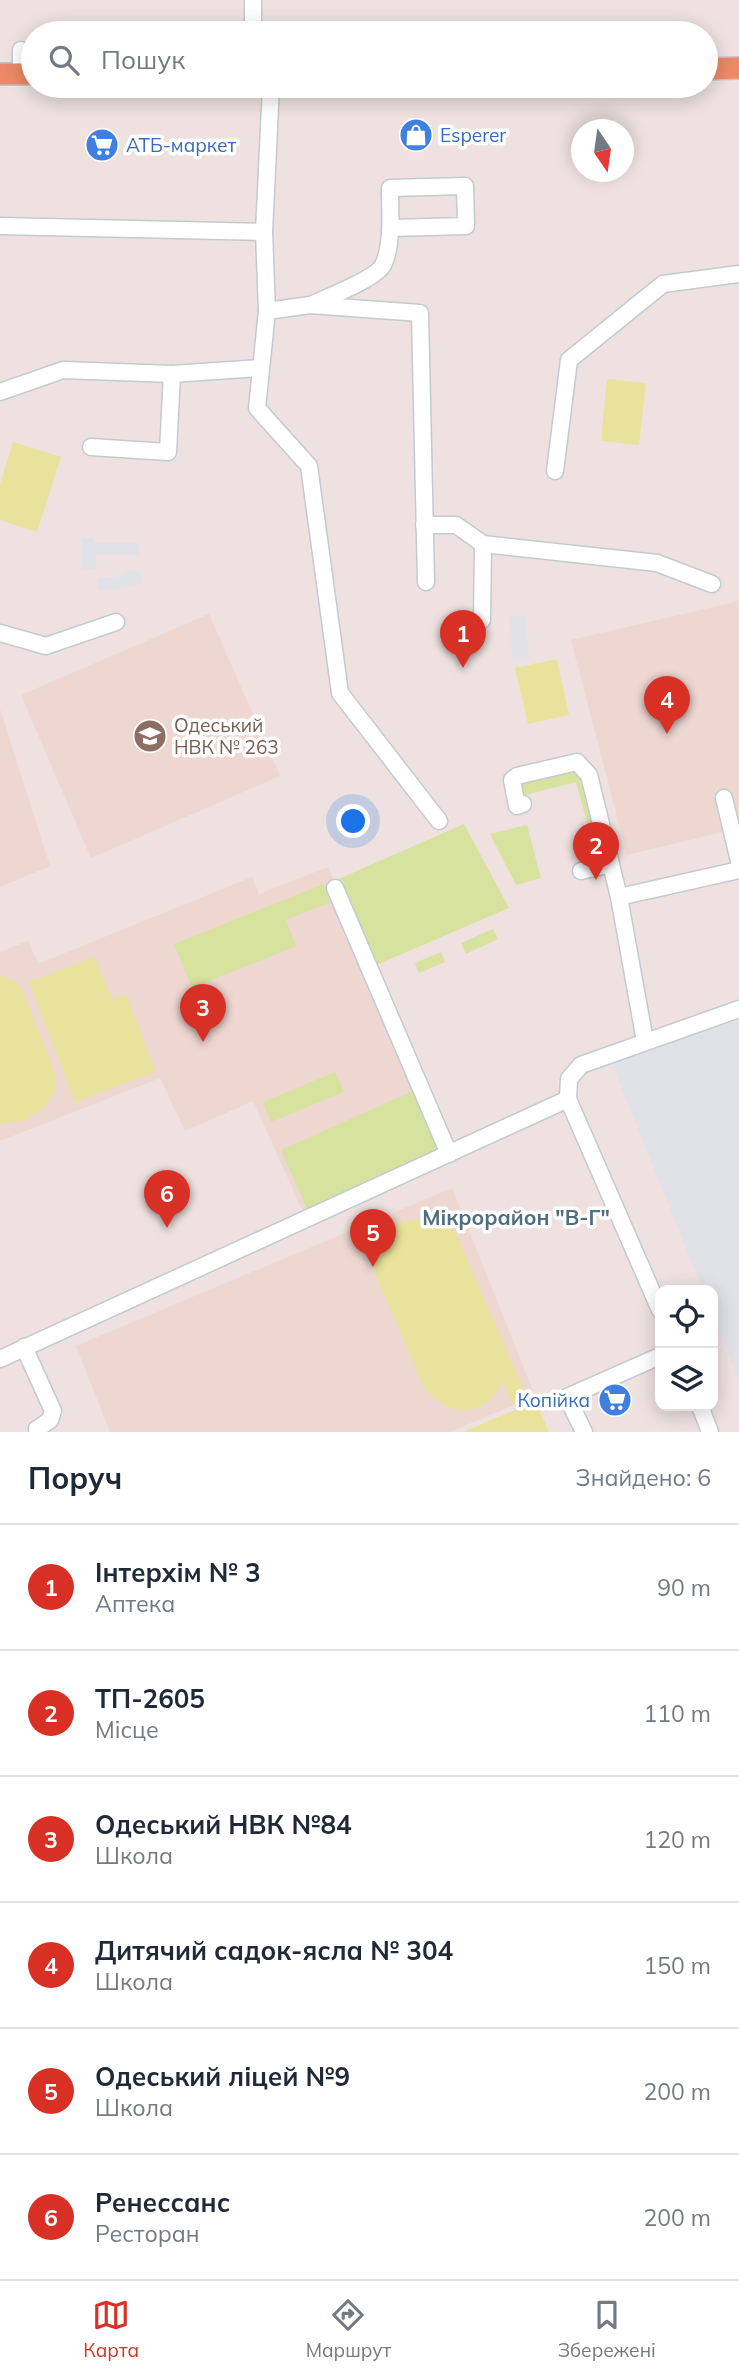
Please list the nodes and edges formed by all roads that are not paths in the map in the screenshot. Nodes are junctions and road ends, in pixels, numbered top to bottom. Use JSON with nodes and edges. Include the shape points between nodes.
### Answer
{"nodes":[{"id":1,"x":253,"y":0,"type":"edge"},
{"id":2,"x":253,"y":21,"type":"edge"},
{"id":3,"x":21,"y":50,"type":"dead end"},
{"id":4,"x":739,"y":68,"type":"edge"},
{"id":5,"x":718,"y":69,"type":"edge"},
{"id":6,"x":18,"y":74,"type":"edge"},
{"id":7,"x":270,"y":98,"type":"edge"},
{"id":8,"x":0,"y":226,"type":"edge"},
{"id":9,"x":391,"y":228,"type":"junction"},
{"id":10,"x":264,"y":232,"type":"junction"},
{"id":11,"x":739,"y":274,"type":"edge"},
{"id":12,"x":310,"y":305,"type":"junction"},
{"id":13,"x":267,"y":311,"type":"junction"},
{"id":14,"x":260,"y":368,"type":"junction"},
{"id":15,"x":172,"y":374,"type":"junction"},
{"id":16,"x":0,"y":392,"type":"edge"},
{"id":17,"x":91,"y":447,"type":"dead end"},
{"id":18,"x":555,"y":471,"type":"dead end"},
{"id":19,"x":424,"y":525,"type":"junction"},
{"id":20,"x":483,"y":544,"type":"junction"},
{"id":21,"x":426,"y":582,"type":"dead end"},
{"id":22,"x":712,"y":584,"type":"dead end"},
{"id":23,"x":482,"y":620,"type":"dead end"},
{"id":24,"x":116,"y":622,"type":"dead end"},
{"id":25,"x":0,"y":633,"type":"edge"},
{"id":26,"x":724,"y":798,"type":"dead end"},
{"id":27,"x":523,"y":804,"type":"dead end"},
{"id":28,"x":439,"y":821,"type":"dead end"},
{"id":29,"x":739,"y":861,"type":"edge"},
{"id":30,"x":611,"y":864,"type":"junction"},
{"id":31,"x":739,"y":870,"type":"edge"},
{"id":32,"x":581,"y":871,"type":"dead end"},
{"id":33,"x":335,"y":888,"type":"dead end"},
{"id":34,"x":619,"y":897,"type":"junction"},
{"id":35,"x":739,"y":1009,"type":"edge"},
{"id":36,"x":645,"y":1041,"type":"junction"},
{"id":37,"x":568,"y":1098,"type":"junction"},
{"id":38,"x":449,"y":1154,"type":"junction"},
{"id":39,"x":655,"y":1298,"type":"edge"},
{"id":40,"x":24,"y":1347,"type":"junction"},
{"id":41,"x":655,"y":1358,"type":"edge"},
{"id":42,"x":0,"y":1359,"type":"edge"},
{"id":43,"x":702,"y":1411,"type":"edge"},
{"id":44,"x":36,"y":1431,"type":"edge"},
{"id":45,"x":583,"y":1432,"type":"edge"},
{"id":46,"x":710,"y":1432,"type":"edge"}],
"edges":[{"from":1,"to":2,"type":"street"},
{"from":3,"to":6,"type":"street"},
{"from":4,"to":5,"type":"main road"},
{"from":7,"to":10,"type":"street"},
{"from":8,"to":10,"type":"street"},
{"from":9,"to":9,"type":"street","via":[[390,188],[464,186],[466,226]]},
{"from":9,"to":12,"type":"street","via":[[383,265],[375,274]]},
{"from":10,"to":13,"type":"street"},
{"from":11,"to":18,"type":"street","via":[[663,284],[569,360]]},
{"from":12,"to":13,"type":"street"},
{"from":12,"to":19,"type":"street","via":[[420,313]]},
{"from":13,"to":14,"type":"street"},
{"from":14,"to":15,"type":"street"},
{"from":14,"to":28,"type":"street","via":[[257,408],[309,466],[340,693]]},
{"from":15,"to":16,"type":"street","via":[[62,370]]},
{"from":15,"to":17,"type":"street","via":[[168,452]]},
{"from":19,"to":20,"type":"street","via":[[456,525]]},
{"from":19,"to":21,"type":"street"},
{"from":20,"to":22,"type":"street","via":[[657,563]]},
{"from":20,"to":23,"type":"street"},
{"from":24,"to":25,"type":"street","via":[[46,646]]},
{"from":26,"to":29,"type":"street"},
{"from":27,"to":30,"type":"street","via":[[517,806],[512,780],[517,776],[577,762],[589,775]]},
{"from":30,"to":32,"type":"street"},
{"from":30,"to":34,"type":"street"},
{"from":31,"to":34,"type":"street"},
{"from":33,"to":38,"type":"street"},
{"from":34,"to":36,"type":"street"},
{"from":35,"to":36,"type":"street"},
{"from":36,"to":37,"type":"street","via":[[582,1065],[569,1079]]},
{"from":37,"to":38,"type":"street"},
{"from":37,"to":39,"type":"street"},
{"from":38,"to":40,"type":"street"},
{"from":40,"to":42,"type":"street"},
{"from":40,"to":44,"type":"street","via":[[53,1411],[50,1420]]},
{"from":41,"to":45,"type":"street","via":[[567,1397]]},
{"from":43,"to":46,"type":"street"}]}
